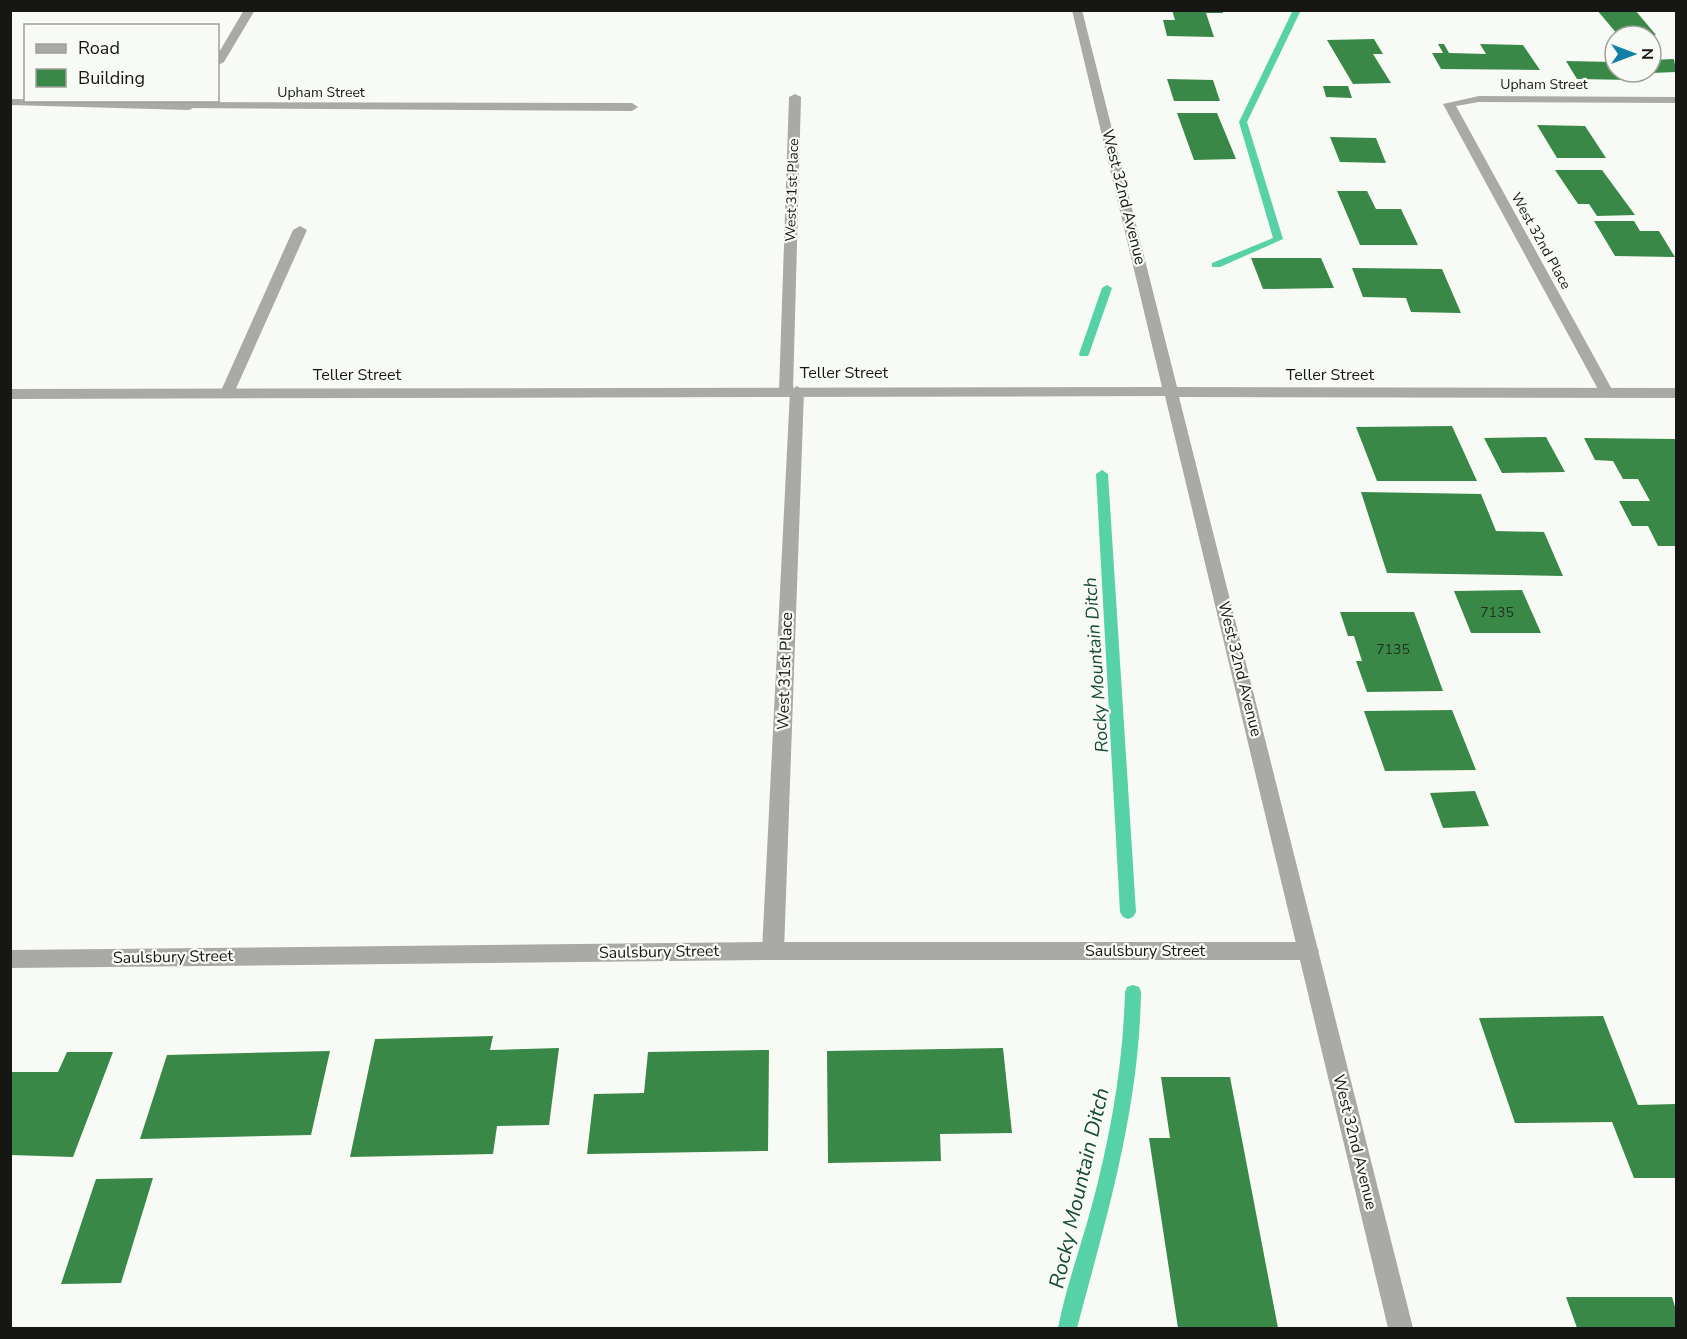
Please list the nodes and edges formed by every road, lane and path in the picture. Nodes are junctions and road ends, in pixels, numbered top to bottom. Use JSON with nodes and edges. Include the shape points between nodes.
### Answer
{"nodes":[{"id":1,"x":250,"y":10,"type":"edge"},
{"id":2,"x":1077,"y":10,"type":"edge"},
{"id":3,"x":219,"y":60,"type":"edge"},
{"id":4,"x":795,"y":97,"type":"dead end"},
{"id":5,"x":1677,"y":100,"type":"edge"},
{"id":6,"x":10,"y":102,"type":"edge"},
{"id":7,"x":191,"y":103,"type":"edge"},
{"id":8,"x":1449,"y":104,"type":"joint"},
{"id":9,"x":632,"y":107,"type":"dead end"},
{"id":10,"x":300,"y":230,"type":"dead end"},
{"id":11,"x":791,"y":391,"type":"junction"},
{"id":12,"x":1172,"y":392,"type":"junction"},
{"id":13,"x":227,"y":393,"type":"junction"},
{"id":14,"x":1607,"y":393,"type":"junction"},
{"id":15,"x":1677,"y":393,"type":"edge"},
{"id":16,"x":10,"y":394,"type":"edge"},
{"id":17,"x":773,"y":951,"type":"junction"},
{"id":18,"x":1308,"y":951,"type":"junction"},
{"id":19,"x":10,"y":959,"type":"edge"},
{"id":20,"x":1401,"y":1329,"type":"edge"}],
"edges":[{"from":1,"to":3,"type":"street"},
{"from":2,"to":12,"type":"street","name":"West 32nd Avenue"},
{"from":4,"to":11,"type":"street","name":"West 31st Place"},
{"from":5,"to":8,"type":"street","name":"Upham Street","via":[[1479,99]]},
{"from":6,"to":7,"type":"street","name":"Upham Street"},
{"from":7,"to":9,"type":"street","name":"Upham Street"},
{"from":8,"to":14,"type":"street","name":"West 32nd Place"},
{"from":10,"to":13,"type":"street"},
{"from":11,"to":12,"type":"street","name":"Teller Street"},
{"from":11,"to":13,"type":"street","name":"Teller Street"},
{"from":11,"to":17,"type":"street","name":"West 31st Place"},
{"from":12,"to":14,"type":"street","name":"Teller Street"},
{"from":12,"to":18,"type":"street","name":"West 32nd Avenue"},
{"from":13,"to":16,"type":"street","name":"Teller Street"},
{"from":14,"to":15,"type":"street","name":"Teller Street"},
{"from":17,"to":18,"type":"street","name":"Saulsbury Street"},
{"from":17,"to":19,"type":"street","name":"Saulsbury Street"},
{"from":18,"to":20,"type":"street","name":"West 32nd Avenue"}]}
